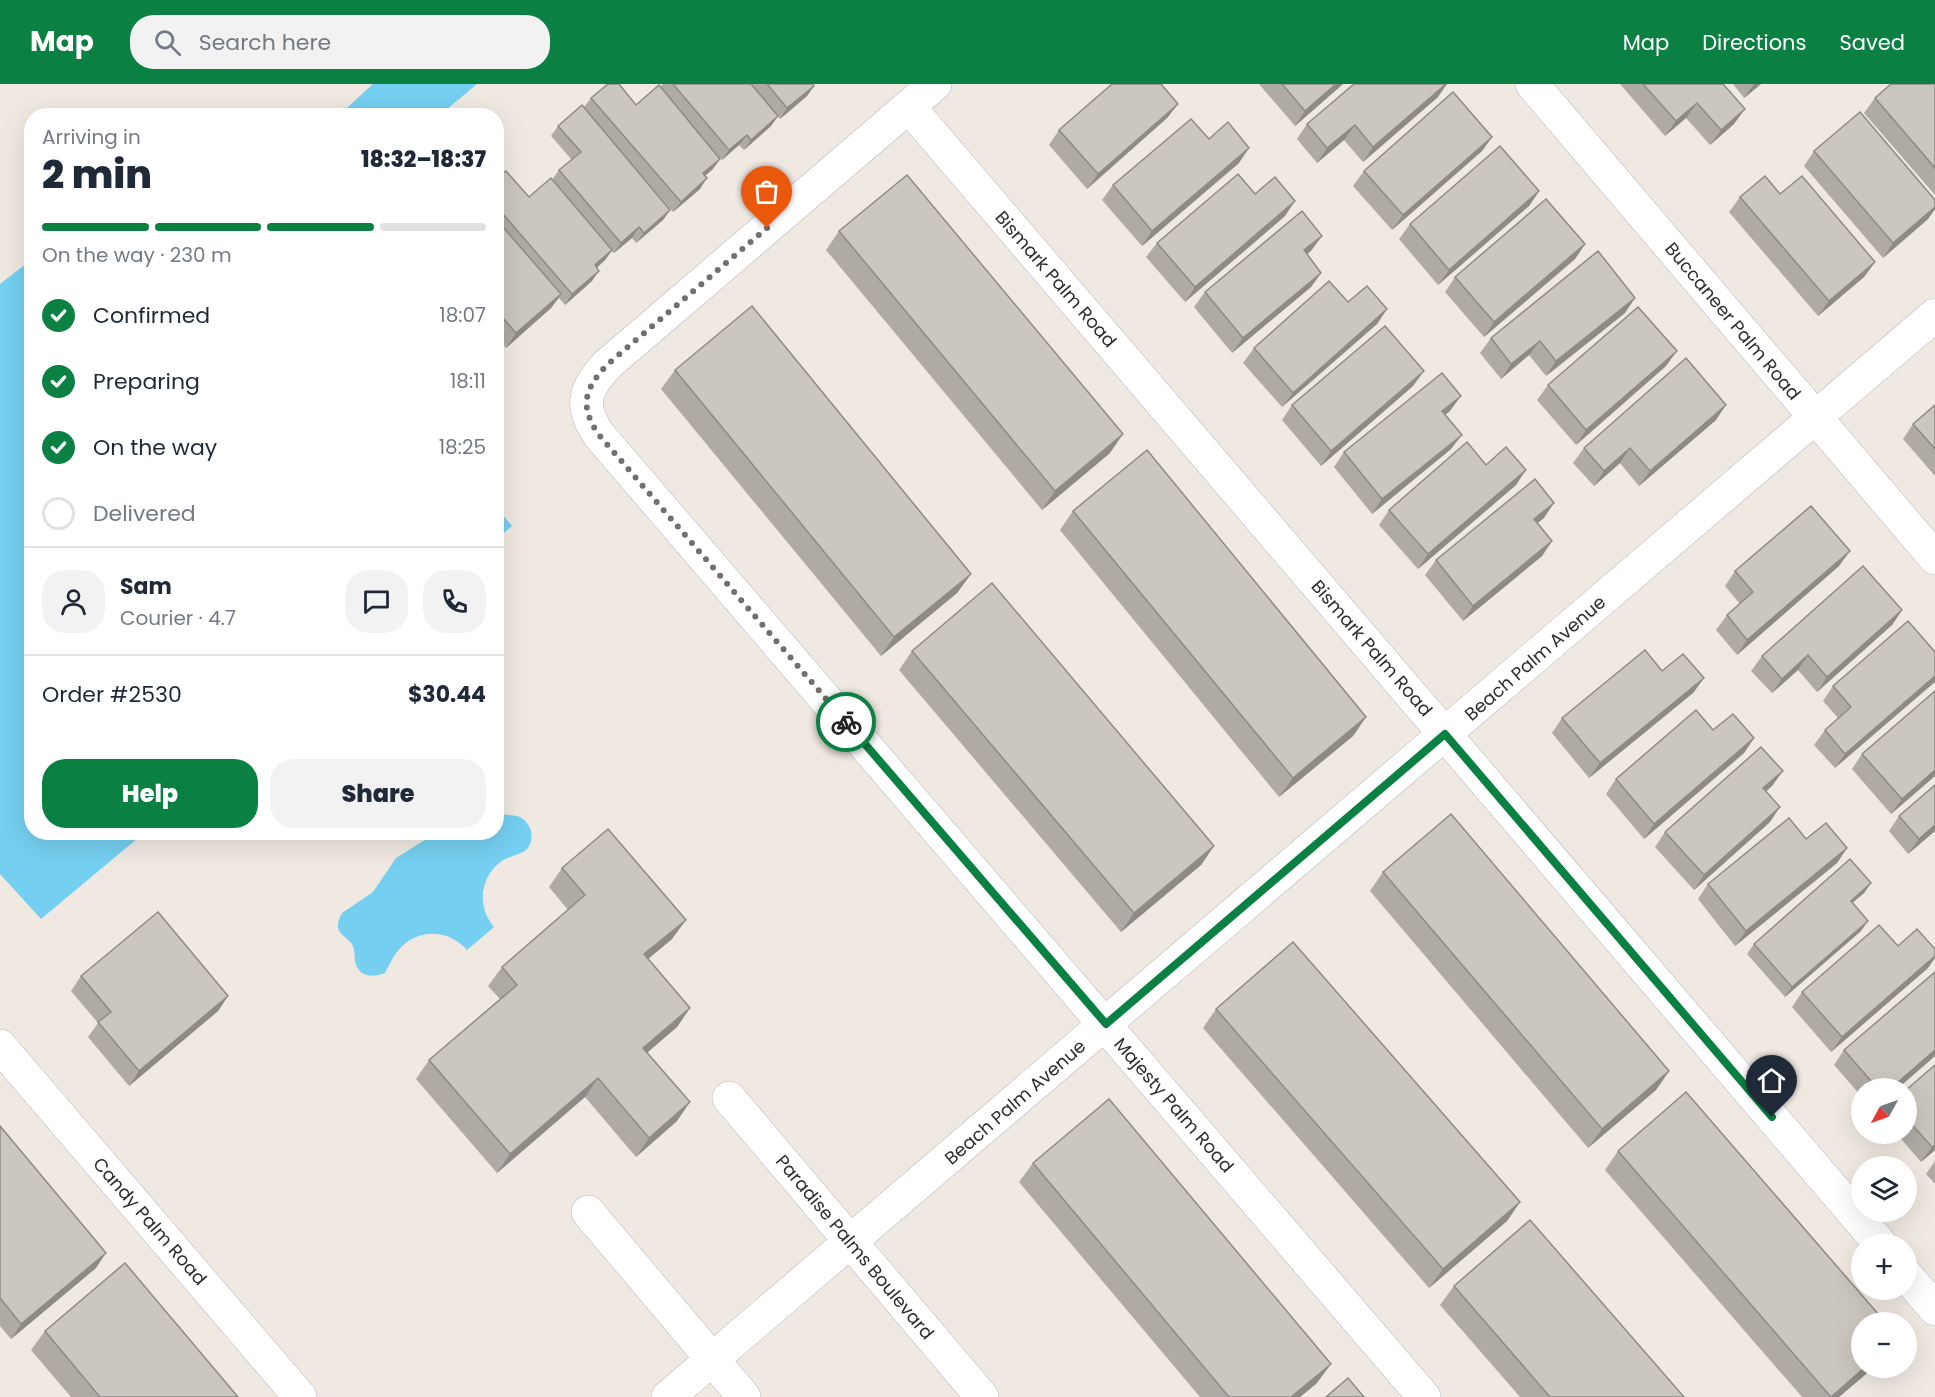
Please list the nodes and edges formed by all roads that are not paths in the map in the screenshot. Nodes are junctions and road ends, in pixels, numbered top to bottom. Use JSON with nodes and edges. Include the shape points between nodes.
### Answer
{"nodes":[{"id":1,"x":935,"y":84,"type":"edge"},
{"id":2,"x":1532,"y":84,"type":"edge"},
{"id":3,"x":909,"y":106,"type":"junction"},
{"id":4,"x":1935,"y":315,"type":"edge"},
{"id":5,"x":1815,"y":418,"type":"junction"},
{"id":6,"x":1935,"y":558,"type":"edge"},
{"id":7,"x":1445,"y":734,"type":"junction"},
{"id":8,"x":1106,"y":1024,"type":"junction"},
{"id":9,"x":0,"y":1046,"type":"edge"},
{"id":10,"x":729,"y":1098,"type":"dead end"},
{"id":11,"x":588,"y":1212,"type":"dead end"},
{"id":12,"x":1872,"y":1234,"type":"edge"},
{"id":13,"x":851,"y":1242,"type":"junction"},
{"id":14,"x":1917,"y":1288,"type":"edge"},
{"id":15,"x":1935,"y":1309,"type":"edge"},
{"id":16,"x":712,"y":1359,"type":"junction"},
{"id":17,"x":300,"y":1397,"type":"edge"},
{"id":18,"x":668,"y":1397,"type":"edge"},
{"id":19,"x":744,"y":1397,"type":"edge"},
{"id":20,"x":982,"y":1397,"type":"edge"},
{"id":21,"x":1424,"y":1397,"type":"edge"}],
"edges":[{"from":1,"to":3,"type":"street"},
{"from":2,"to":5,"type":"street","name":"Buccaneer Palm Road"},
{"from":3,"to":7,"type":"street","name":"Bismark Palm Road"},
{"from":3,"to":8,"type":"street","name":"Majesty Palm Road","via":[[608,364],[590,385],[587,410],[599,435]]},
{"from":4,"to":5,"type":"street","name":"Beach Palm Avenue"},
{"from":5,"to":6,"type":"street","name":"Buccaneer Palm Road"},
{"from":5,"to":7,"type":"street","name":"Beach Palm Avenue"},
{"from":7,"to":8,"type":"street","name":"Beach Palm Avenue"},
{"from":7,"to":12,"type":"street","name":"Bismark Palm Road"},
{"from":8,"to":13,"type":"street","name":"Beach Palm Avenue"},
{"from":8,"to":21,"type":"street","name":"Majesty Palm Road"},
{"from":9,"to":17,"type":"street","name":"Candy Palm Road"},
{"from":10,"to":13,"type":"street","name":"Paradise Palms Boulevard"},
{"from":11,"to":16,"type":"street"},
{"from":13,"to":16,"type":"street","name":"Beach Palm Avenue"},
{"from":13,"to":20,"type":"street","name":"Paradise Palms Boulevard"},
{"from":14,"to":15,"type":"street"},
{"from":16,"to":18,"type":"street","name":"Beach Palm Avenue"},
{"from":16,"to":19,"type":"street"}]}
